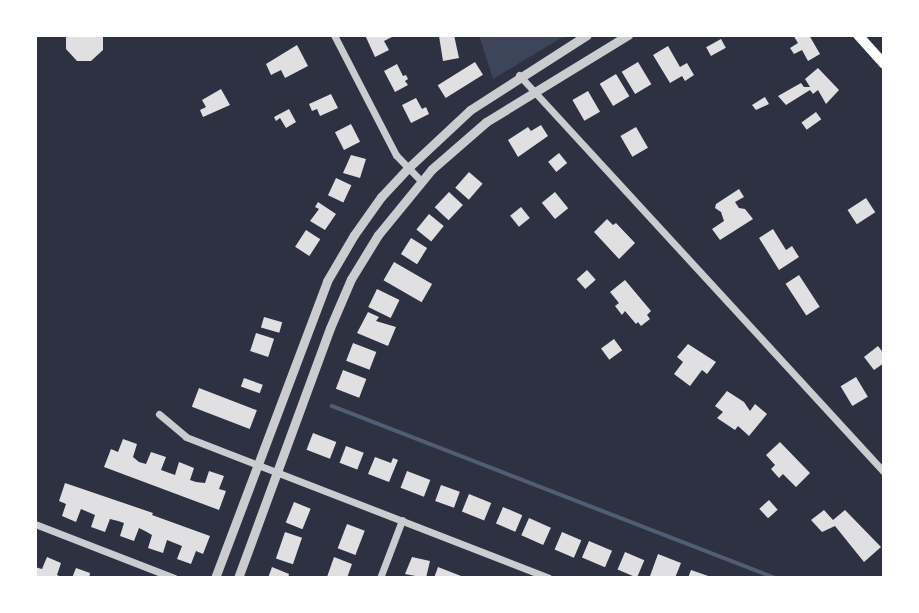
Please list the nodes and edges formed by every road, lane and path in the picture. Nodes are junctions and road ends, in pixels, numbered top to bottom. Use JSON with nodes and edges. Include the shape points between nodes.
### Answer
{"nodes":[{"id":1,"x":334,"y":35,"type":"edge"},
{"id":2,"x":587,"y":35,"type":"edge"},
{"id":3,"x":628,"y":35,"type":"edge"},
{"id":4,"x":858,"y":35,"type":"edge"},
{"id":5,"x":884,"y":64,"type":"edge"},
{"id":6,"x":519,"y":75,"type":"junction"},
{"id":7,"x":532,"y":91,"type":"junction"},
{"id":8,"x":407,"y":169,"type":"junction"},
{"id":9,"x":421,"y":181,"type":"junction"},
{"id":10,"x":159,"y":414,"type":"dead end"},
{"id":11,"x":257,"y":464,"type":"junction"},
{"id":12,"x":277,"y":471,"type":"junction"},
{"id":13,"x":884,"y":472,"type":"edge"},
{"id":14,"x":402,"y":520,"type":"junction"},
{"id":15,"x":35,"y":524,"type":"edge"},
{"id":16,"x":174,"y":578,"type":"edge"},
{"id":17,"x":215,"y":578,"type":"edge"},
{"id":18,"x":238,"y":578,"type":"edge"},
{"id":19,"x":380,"y":578,"type":"edge"},
{"id":20,"x":549,"y":578,"type":"edge"}],
"edges":[{"from":1,"to":8,"type":"street"},
{"from":2,"to":6,"type":"street"},
{"from":3,"to":7,"type":"street"},
{"from":4,"to":5,"type":"main road"},
{"from":6,"to":7,"type":"street"},
{"from":6,"to":8,"type":"street","via":[[470,110]]},
{"from":7,"to":9,"type":"street","via":[[486,122]]},
{"from":7,"to":13,"type":"street"},
{"from":8,"to":9,"type":"street"},
{"from":8,"to":11,"type":"street","via":[[381,197],[327,281]]},
{"from":9,"to":12,"type":"street","via":[[378,235],[351,279]]},
{"from":10,"to":11,"type":"street","via":[[186,437]]},
{"from":11,"to":12,"type":"street"},
{"from":11,"to":17,"type":"street"},
{"from":12,"to":14,"type":"street"},
{"from":12,"to":18,"type":"street"},
{"from":14,"to":19,"type":"street"},
{"from":14,"to":20,"type":"street"},
{"from":15,"to":16,"type":"street"}]}
